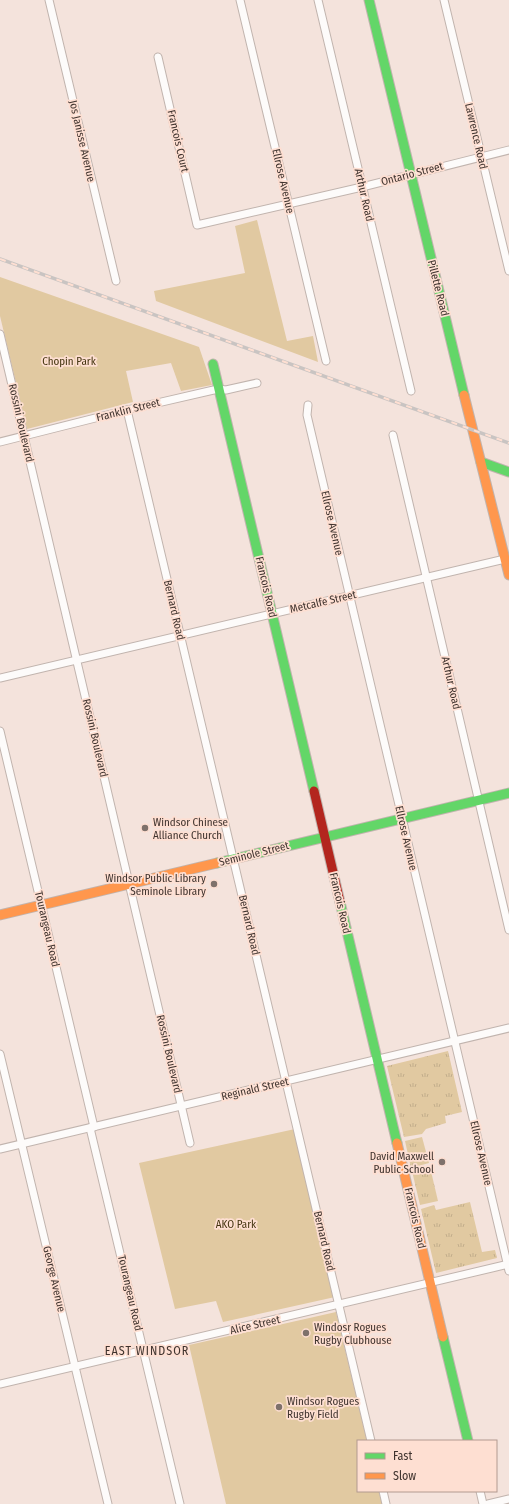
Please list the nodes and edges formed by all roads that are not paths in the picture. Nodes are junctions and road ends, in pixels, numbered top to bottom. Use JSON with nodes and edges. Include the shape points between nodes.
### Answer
{"nodes":[{"id":1,"x":49,"y":0,"type":"edge"},
{"id":2,"x":240,"y":0,"type":"edge"},
{"id":3,"x":318,"y":0,"type":"edge"},
{"id":4,"x":370,"y":0,"type":"edge"},
{"id":5,"x":444,"y":0,"type":"edge"},
{"id":6,"x":158,"y":57,"type":"dead end"},
{"id":7,"x":509,"y":150,"type":"edge"},
{"id":8,"x":481,"y":156,"type":"junction"},
{"id":9,"x":411,"y":175,"type":"junction"},
{"id":10,"x":362,"y":187,"type":"junction"},
{"id":11,"x":289,"y":204,"type":"junction"},
{"id":12,"x":197,"y":225,"type":"joint"},
{"id":13,"x":509,"y":271,"type":"edge"},
{"id":14,"x":116,"y":281,"type":"dead end"},
{"id":15,"x":0,"y":334,"type":"edge"},
{"id":16,"x":326,"y":362,"type":"dead end"},
{"id":17,"x":213,"y":364,"type":"dead end"},
{"id":18,"x":257,"y":383,"type":"dead end"},
{"id":19,"x":218,"y":389,"type":"junction"},
{"id":20,"x":411,"y":391,"type":"dead end"},
{"id":21,"x":308,"y":404,"type":"dead end"},
{"id":22,"x":128,"y":410,"type":"junction"},
{"id":23,"x":393,"y":435,"type":"dead end"},
{"id":24,"x":24,"y":437,"type":"junction"},
{"id":25,"x":0,"y":442,"type":"edge"},
{"id":26,"x":481,"y":462,"type":"junction"},
{"id":27,"x":509,"y":472,"type":"edge"},
{"id":28,"x":505,"y":559,"type":"junction"},
{"id":29,"x":509,"y":575,"type":"edge"},
{"id":30,"x":426,"y":578,"type":"junction"},
{"id":31,"x":350,"y":596,"type":"junction"},
{"id":32,"x":272,"y":614,"type":"junction"},
{"id":33,"x":180,"y":636,"type":"junction"},
{"id":34,"x":77,"y":660,"type":"junction"},
{"id":35,"x":0,"y":678,"type":"edge"},
{"id":36,"x":0,"y":731,"type":"edge"},
{"id":37,"x":509,"y":793,"type":"edge"},
{"id":38,"x":478,"y":800,"type":"junction"},
{"id":39,"x":402,"y":819,"type":"junction"},
{"id":40,"x":325,"y":837,"type":"junction"},
{"id":41,"x":233,"y":860,"type":"junction"},
{"id":42,"x":130,"y":885,"type":"junction"},
{"id":43,"x":42,"y":906,"type":"junction"},
{"id":44,"x":0,"y":915,"type":"edge"},
{"id":45,"x":509,"y":930,"type":"edge"},
{"id":46,"x":509,"y":1028,"type":"edge"},
{"id":47,"x":454,"y":1041,"type":"junction"},
{"id":48,"x":0,"y":1054,"type":"edge"},
{"id":49,"x":378,"y":1060,"type":"junction"},
{"id":50,"x":286,"y":1081,"type":"junction"},
{"id":51,"x":182,"y":1106,"type":"junction"},
{"id":52,"x":92,"y":1127,"type":"junction"},
{"id":53,"x":190,"y":1143,"type":"dead end"},
{"id":54,"x":22,"y":1144,"type":"junction"},
{"id":55,"x":0,"y":1149,"type":"edge"},
{"id":56,"x":508,"y":1267,"type":"edge"},
{"id":57,"x":430,"y":1283,"type":"junction"},
{"id":58,"x":339,"y":1305,"type":"junction"},
{"id":59,"x":144,"y":1351,"type":"junction"},
{"id":60,"x":75,"y":1367,"type":"junction"},
{"id":61,"x":0,"y":1384,"type":"edge"},
{"id":62,"x":371,"y":1440,"type":"edge"},
{"id":63,"x":468,"y":1440,"type":"edge"},
{"id":64,"x":383,"y":1492,"type":"edge"},
{"id":65,"x":480,"y":1492,"type":"edge"},
{"id":66,"x":509,"y":1499,"type":"edge"},
{"id":67,"x":108,"y":1504,"type":"edge"},
{"id":68,"x":180,"y":1504,"type":"edge"},
{"id":69,"x":386,"y":1504,"type":"edge"},
{"id":70,"x":483,"y":1504,"type":"edge"},
{"id":71,"x":488,"y":1504,"type":"edge"}],
"edges":[{"from":1,"to":14,"type":"street","name":"Jos Janisse Avenue"},
{"from":2,"to":11,"type":"street","name":"Ellrose Avenue"},
{"from":3,"to":10,"type":"street","name":"Arthur Road"},
{"from":4,"to":9,"type":"street","name":"Pillette Road"},
{"from":5,"to":8,"type":"street","name":"Lawrence Road"},
{"from":6,"to":12,"type":"street","name":"Francois Court"},
{"from":7,"to":8,"type":"street","name":"Ontario Street"},
{"from":8,"to":9,"type":"street","name":"Ontario Street"},
{"from":8,"to":13,"type":"street","name":"Lawrence Road"},
{"from":9,"to":10,"type":"street","name":"Ontario Street"},
{"from":9,"to":26,"type":"street","name":"Pillette Road"},
{"from":10,"to":11,"type":"street","name":"Ontario Street"},
{"from":10,"to":20,"type":"street","name":"Arthur Road"},
{"from":11,"to":12,"type":"street","name":"Ontario Street"},
{"from":11,"to":16,"type":"street","name":"Ellrose Avenue"},
{"from":15,"to":24,"type":"street","name":"Rossini Boulevard"},
{"from":17,"to":19,"type":"street","name":"Francois Road"},
{"from":18,"to":19,"type":"street","name":"Franklin Street","via":[[226,390]]},
{"from":19,"to":22,"type":"street","name":"Franklin Street"},
{"from":19,"to":32,"type":"street","name":"Francois Road"},
{"from":21,"to":31,"type":"street","name":"Ellrose Avenue","via":[[307,415]]},
{"from":22,"to":24,"type":"street","name":"Franklin Street"},
{"from":22,"to":33,"type":"street","name":"Bernard Road"},
{"from":23,"to":30,"type":"street","name":"Arthur Road"},
{"from":24,"to":25,"type":"street","name":"Franklin Street"},
{"from":24,"to":34,"type":"street","name":"Rossini Boulevard"},
{"from":26,"to":27,"type":"street"},
{"from":26,"to":28,"type":"street","name":"Pillette Road"},
{"from":28,"to":29,"type":"street","name":"Pillette Road"},
{"from":28,"to":30,"type":"street","name":"Metcalfe Street"},
{"from":30,"to":31,"type":"street","name":"Metcalfe Street"},
{"from":30,"to":38,"type":"street","name":"Arthur Road"},
{"from":31,"to":32,"type":"street","name":"Metcalfe Street"},
{"from":31,"to":39,"type":"street","name":"Ellrose Avenue"},
{"from":32,"to":33,"type":"street","name":"Metcalfe Street"},
{"from":32,"to":40,"type":"street","name":"Francois Road"},
{"from":33,"to":34,"type":"street","name":"Metcalfe Street"},
{"from":33,"to":41,"type":"street","name":"Bernard Road"},
{"from":34,"to":35,"type":"street","name":"Metcalfe Street"},
{"from":34,"to":42,"type":"street","name":"Rossini Boulevard"},
{"from":36,"to":43,"type":"street","name":"Tourangeau Road"},
{"from":37,"to":38,"type":"street","name":"Seminole Street"},
{"from":38,"to":39,"type":"street","name":"Seminole Street"},
{"from":38,"to":45,"type":"street","name":"Arthur Road"},
{"from":39,"to":40,"type":"street","name":"Seminole Street"},
{"from":39,"to":47,"type":"street","name":"Ellrose Avenue"},
{"from":40,"to":41,"type":"street","name":"Seminole Street"},
{"from":40,"to":49,"type":"street","name":"Francois Road"},
{"from":41,"to":42,"type":"street","name":"Seminole Street"},
{"from":41,"to":50,"type":"street","name":"Bernard Road"},
{"from":42,"to":43,"type":"street","name":"Seminole Street"},
{"from":42,"to":51,"type":"street","name":"Rossini Boulevard"},
{"from":43,"to":44,"type":"street","name":"Seminole Street"},
{"from":43,"to":52,"type":"street","name":"Tourangeau Road"},
{"from":46,"to":47,"type":"street","name":"Reginald Street"},
{"from":47,"to":49,"type":"street","name":"Reginald Street"},
{"from":47,"to":56,"type":"street","name":"Ellrose Avenue"},
{"from":48,"to":54,"type":"street","name":"George Avenue"},
{"from":49,"to":50,"type":"street","name":"Reginald Street"},
{"from":49,"to":57,"type":"street","name":"Francois Road"},
{"from":50,"to":51,"type":"street","name":"Reginald Street"},
{"from":50,"to":58,"type":"street","name":"Bernard Road"},
{"from":51,"to":52,"type":"street","name":"Reginald Street"},
{"from":51,"to":53,"type":"street","name":"Rossini Boulevard"},
{"from":52,"to":54,"type":"street","name":"Reginald Street"},
{"from":52,"to":59,"type":"street","name":"Tourangeau Road"},
{"from":54,"to":55,"type":"street","name":"Reginald Street"},
{"from":54,"to":60,"type":"street","name":"George Avenue"},
{"from":56,"to":57,"type":"street","name":"Alice Street"},
{"from":57,"to":58,"type":"street","name":"Alice Street"},
{"from":57,"to":63,"type":"street","name":"Francois Road"},
{"from":58,"to":59,"type":"street","name":"Alice Street"},
{"from":58,"to":62,"type":"street","name":"Bernard Road"},
{"from":59,"to":60,"type":"street","name":"Alice Street"},
{"from":59,"to":68,"type":"street","name":"Tourangeau Road"},
{"from":60,"to":61,"type":"street","name":"Alice Street"},
{"from":60,"to":67,"type":"street","name":"George Avenue"},
{"from":64,"to":69,"type":"street"},
{"from":65,"to":70,"type":"street"},
{"from":66,"to":71,"type":"street"}]}
